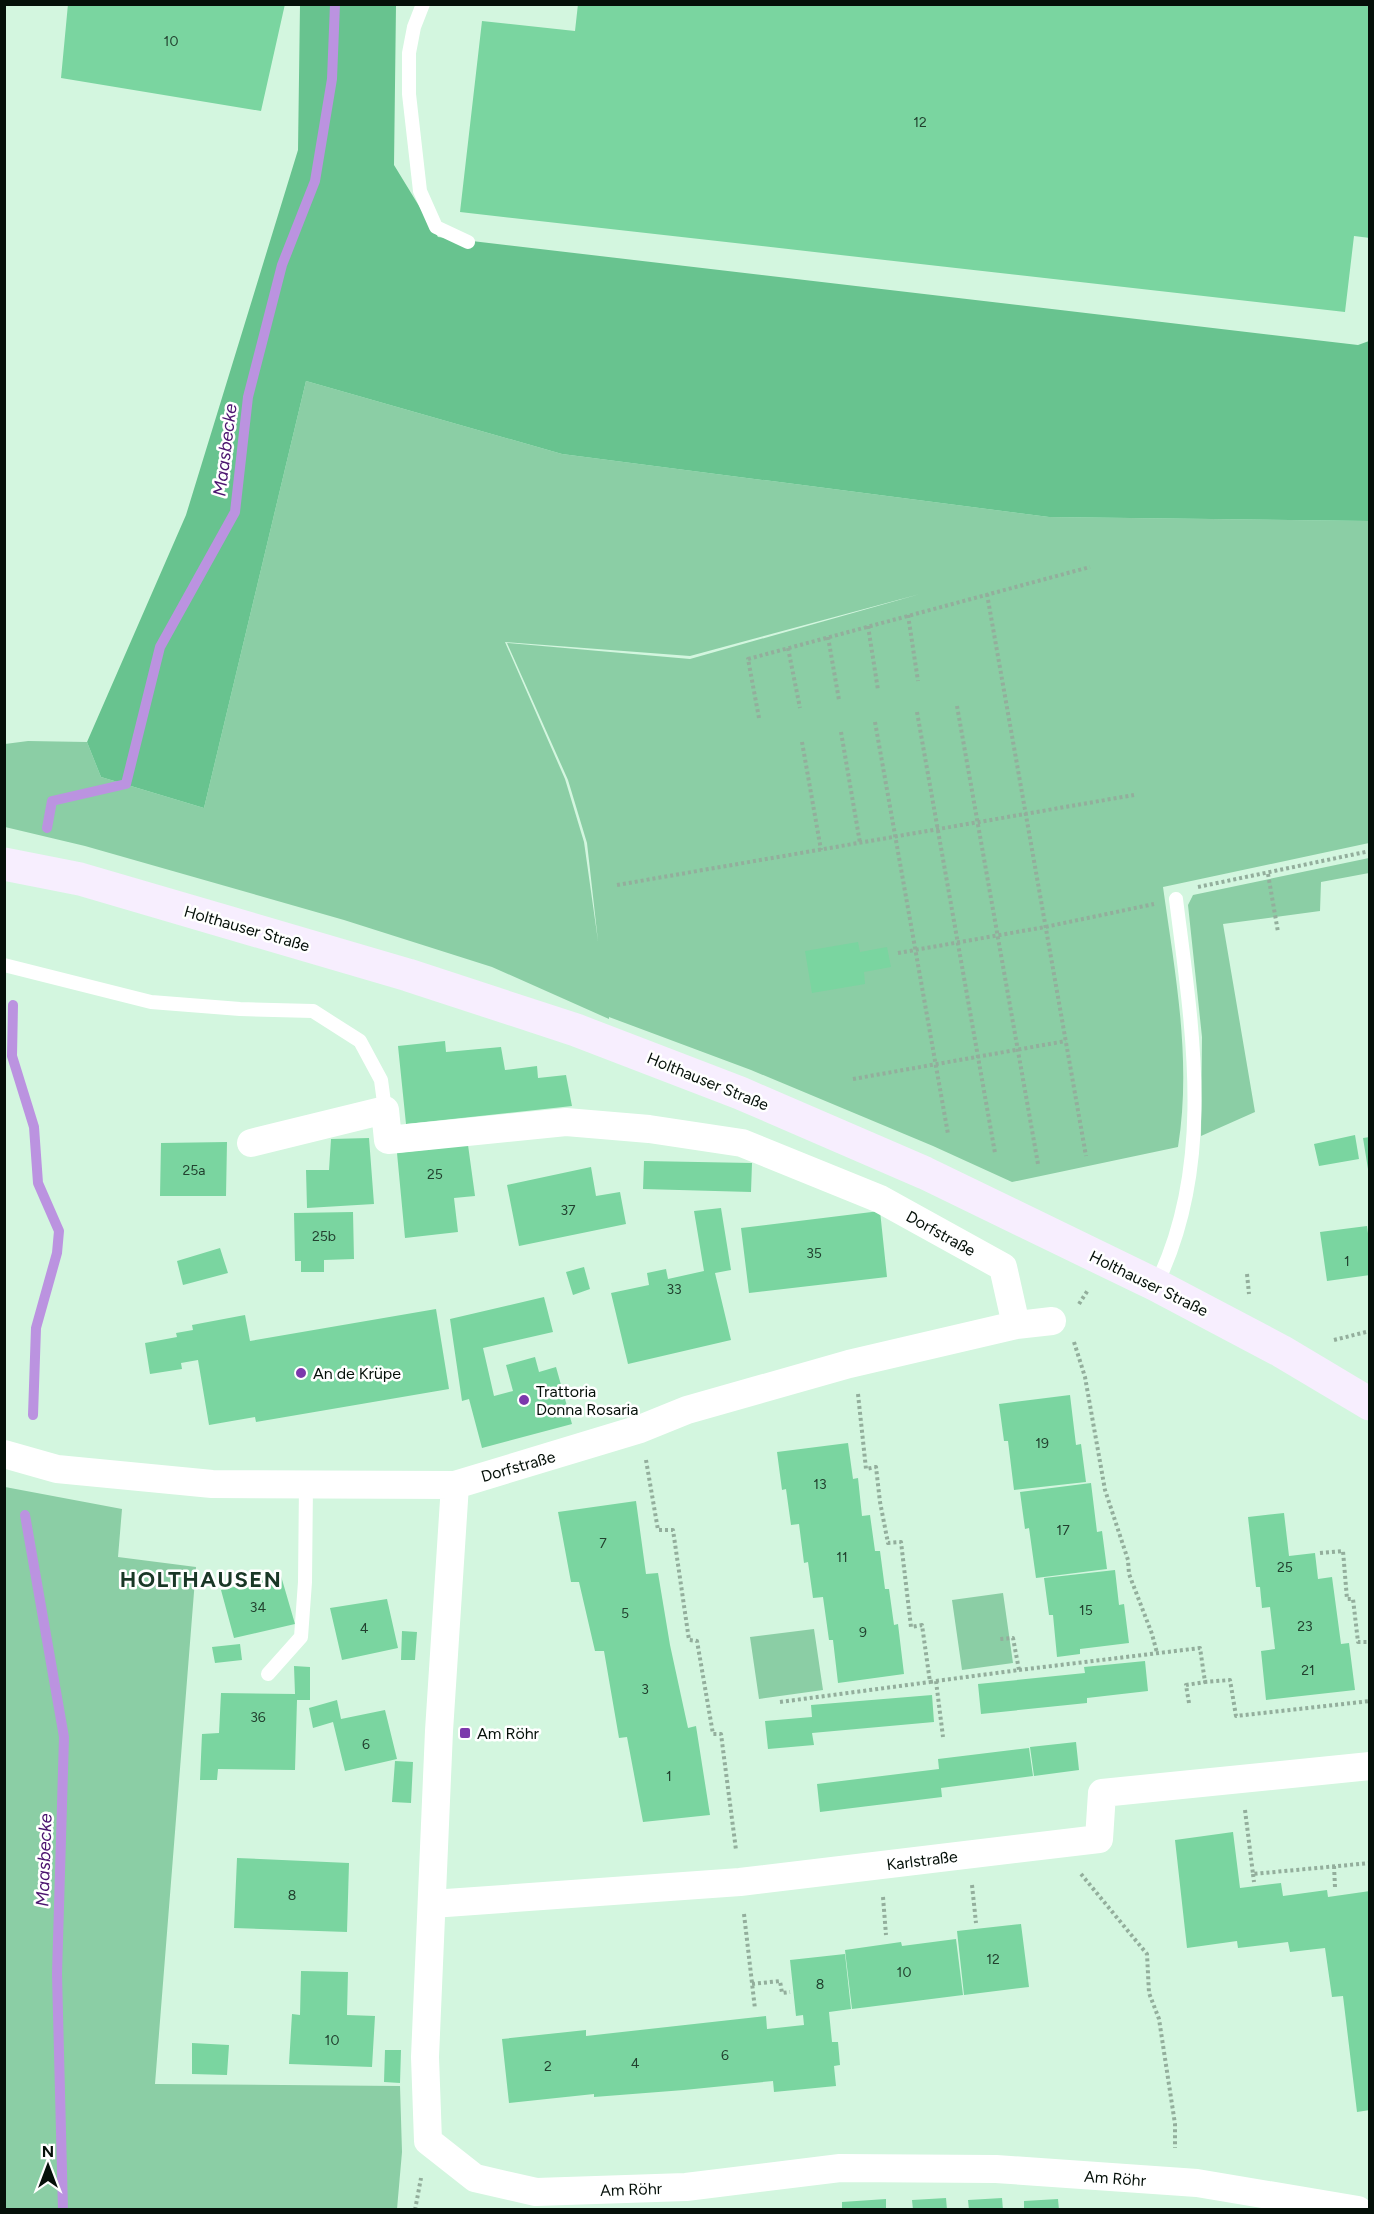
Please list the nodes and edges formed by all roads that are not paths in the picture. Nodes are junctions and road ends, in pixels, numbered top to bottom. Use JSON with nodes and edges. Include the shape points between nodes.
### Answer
{"nodes":[{"id":1,"x":423,"y":4,"type":"edge"},
{"id":2,"x":468,"y":242,"type":"dead end"},
{"id":3,"x":4,"y":864,"type":"edge"},
{"id":4,"x":1176,"y":899,"type":"road end"},
{"id":5,"x":4,"y":965,"type":"edge"},
{"id":6,"x":385,"y":1110,"type":"junction"},
{"id":7,"x":251,"y":1143,"type":"dead end"},
{"id":8,"x":1156,"y":1285,"type":"junction"},
{"id":9,"x":1059,"y":1318,"type":"road end"},
{"id":10,"x":1016,"y":1325,"type":"junction"},
{"id":11,"x":1370,"y":1404,"type":"edge"},
{"id":12,"x":4,"y":1454,"type":"edge"},
{"id":13,"x":306,"y":1484,"type":"junction"},
{"id":14,"x":455,"y":1485,"type":"junction"},
{"id":15,"x":268,"y":1674,"type":"dead end"},
{"id":16,"x":1370,"y":1766,"type":"edge"},
{"id":17,"x":432,"y":1904,"type":"junction"},
{"id":18,"x":1358,"y":2210,"type":"edge"}],
"edges":[{"from":1,"to":2,"type":"lane","via":[[409,53],[409,94],[420,191],[436,227]]},
{"from":3,"to":8,"type":"street","name":"Holthauser Straße","via":[[80,879],[408,975],[576,1030],[740,1093],[925,1173]]},
{"from":4,"to":8,"type":"lane","via":[[1192,1031],[1194,1125],[1188,1191]]},
{"from":5,"to":6,"type":"lane","via":[[152,1002],[313,1011],[360,1041],[381,1080]]},
{"from":6,"to":7,"type":"street"},
{"from":6,"to":10,"type":"street","name":"Dorfstraße","via":[[388,1140],[566,1122],[742,1143],[880,1199],[1003,1267]]},
{"from":8,"to":11,"type":"street","name":"Holthauser Straße","via":[[1281,1351]]},
{"from":9,"to":10,"type":"street","name":"Dorfstraße"},
{"from":10,"to":14,"type":"street","name":"Dorfstraße","via":[[849,1364],[687,1410],[640,1430]]},
{"from":12,"to":13,"type":"street","name":"Dorfstraße","via":[[57,1469],[212,1484]]},
{"from":13,"to":14,"type":"street","name":"Dorfstraße"},
{"from":13,"to":15,"type":"lane","via":[[301,1637]]},
{"from":14,"to":17,"type":"street","name":"Am Röhr"},
{"from":16,"to":17,"type":"street","name":"Karlstraße","via":[[1102,1793],[1099,1839],[740,1882]]},
{"from":17,"to":18,"type":"street","name":"Am Röhr","via":[[425,2057],[428,2141],[475,2178],[536,2192],[686,2187],[840,2168],[996,2169],[1197,2183]]}]}
